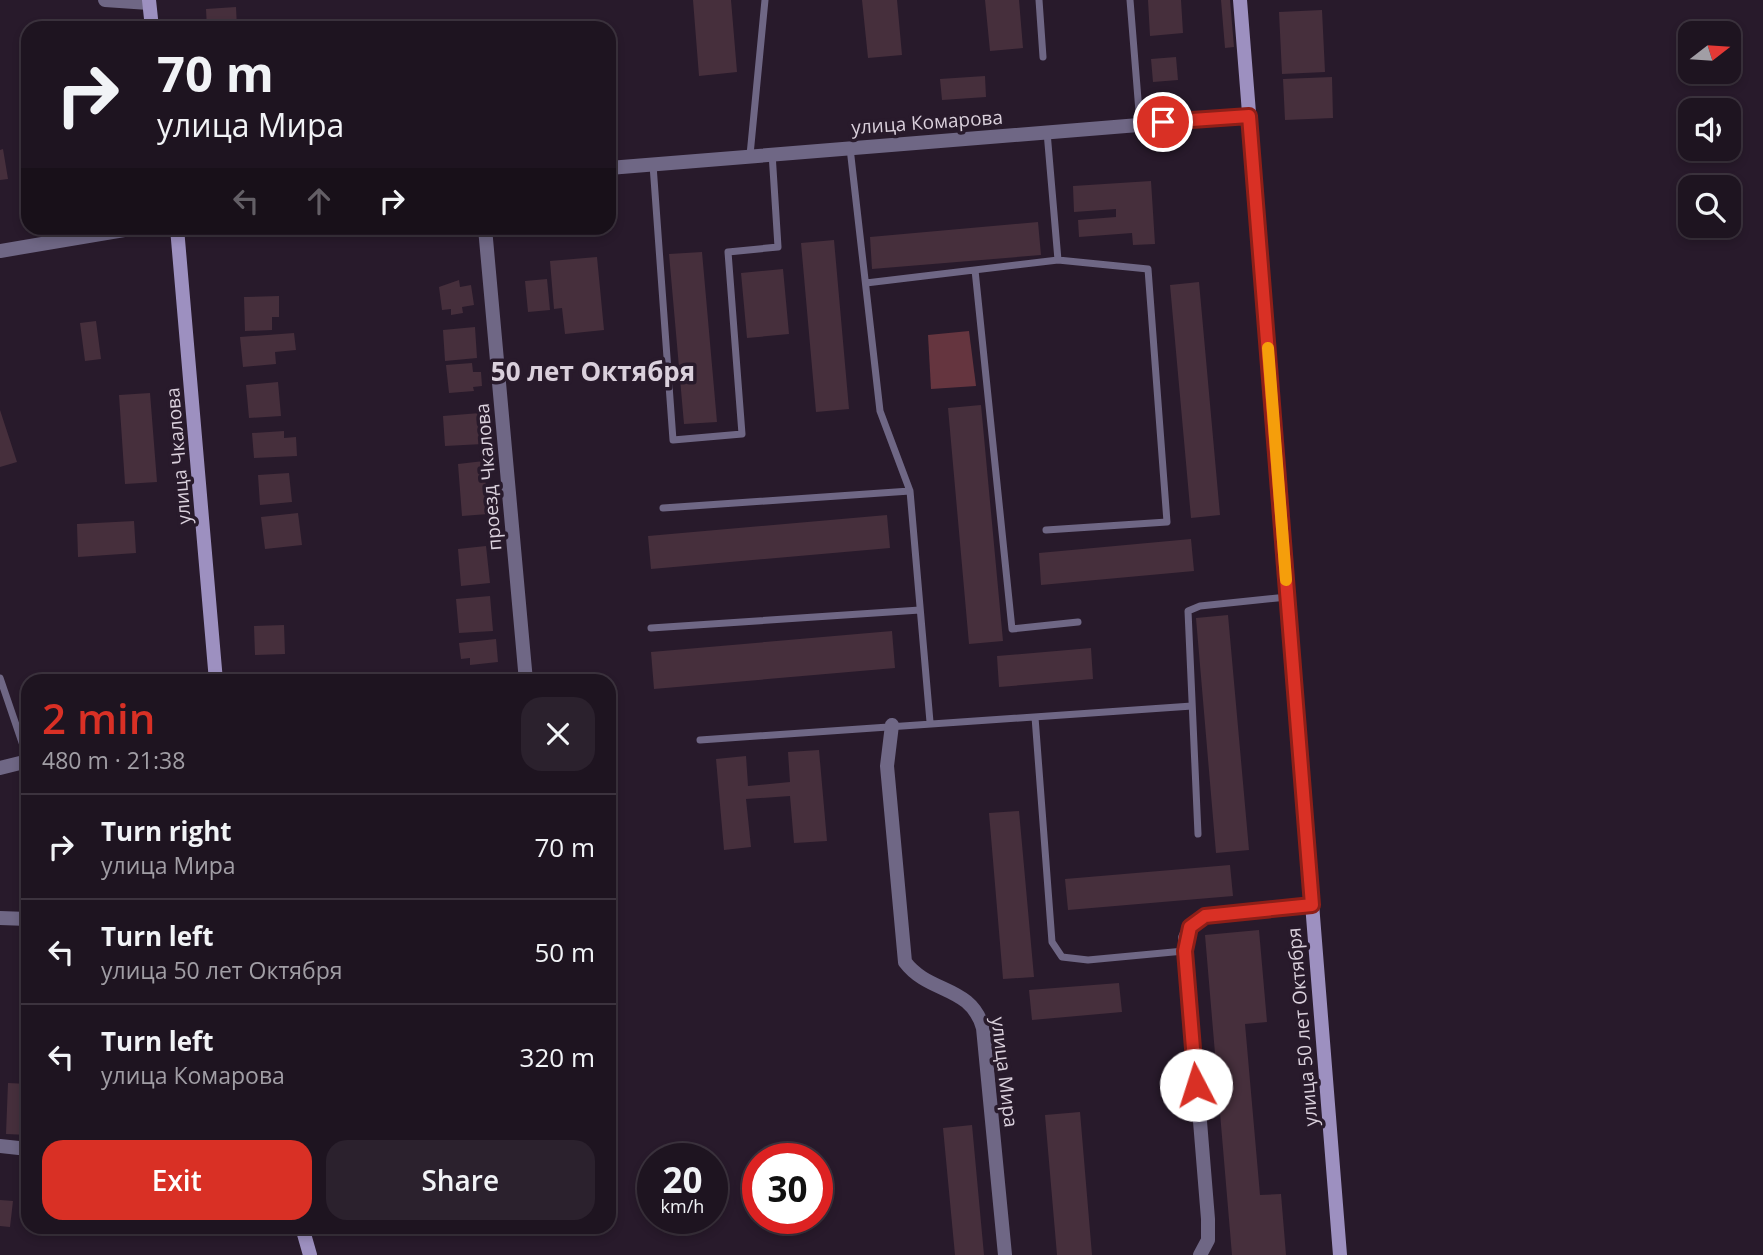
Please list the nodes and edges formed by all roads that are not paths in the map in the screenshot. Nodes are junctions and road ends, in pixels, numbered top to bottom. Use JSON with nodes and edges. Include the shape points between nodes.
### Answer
{"nodes":[{"id":1,"x":105,"y":0,"type":"edge"},
{"id":2,"x":765,"y":0,"type":"edge"},
{"id":3,"x":1039,"y":0,"type":"edge"},
{"id":4,"x":1130,"y":0,"type":"edge"},
{"id":5,"x":1240,"y":0,"type":"edge"},
{"id":6,"x":149,"y":1,"type":"edge"},
{"id":7,"x":151,"y":21,"type":"edge"},
{"id":8,"x":1043,"y":57,"type":"dead end"},
{"id":9,"x":1249,"y":116,"type":"junction"},
{"id":10,"x":1140,"y":124,"type":"junction"},
{"id":11,"x":1047,"y":132,"type":"junction"},
{"id":12,"x":850,"y":147,"type":"junction"},
{"id":13,"x":772,"y":152,"type":"junction"},
{"id":14,"x":750,"y":155,"type":"junction"},
{"id":15,"x":653,"y":162,"type":"junction"},
{"id":16,"x":616,"y":167,"type":"edge"},
{"id":17,"x":95,"y":235,"type":"edge"},
{"id":18,"x":178,"y":235,"type":"edge"},
{"id":19,"x":486,"y":235,"type":"edge"},
{"id":20,"x":0,"y":251,"type":"edge"},
{"id":21,"x":1058,"y":260,"type":"junction"},
{"id":22,"x":975,"y":270,"type":"junction"},
{"id":23,"x":866,"y":283,"type":"junction"},
{"id":24,"x":909,"y":491,"type":"junction"},
{"id":25,"x":663,"y":508,"type":"dead end"},
{"id":26,"x":1046,"y":530,"type":"dead end"},
{"id":27,"x":1287,"y":597,"type":"junction"},
{"id":28,"x":920,"y":610,"type":"junction"},
{"id":29,"x":1078,"y":622,"type":"dead end"},
{"id":30,"x":651,"y":628,"type":"dead end"},
{"id":31,"x":215,"y":674,"type":"edge"},
{"id":32,"x":525,"y":674,"type":"edge"},
{"id":33,"x":0,"y":678,"type":"edge"},
{"id":34,"x":1192,"y":706,"type":"junction"},
{"id":35,"x":1035,"y":717,"type":"junction"},
{"id":36,"x":930,"y":722,"type":"junction"},
{"id":37,"x":892,"y":725,"type":"junction"},
{"id":38,"x":21,"y":740,"type":"edge"},
{"id":39,"x":700,"y":740,"type":"dead end"},
{"id":40,"x":21,"y":762,"type":"edge"},
{"id":41,"x":0,"y":768,"type":"edge"},
{"id":42,"x":1198,"y":834,"type":"dead end"},
{"id":43,"x":1312,"y":905,"type":"junction"},
{"id":44,"x":0,"y":918,"type":"edge"},
{"id":45,"x":21,"y":919,"type":"edge"},
{"id":46,"x":1185,"y":951,"type":"junction"},
{"id":47,"x":0,"y":1146,"type":"edge"},
{"id":48,"x":21,"y":1148,"type":"edge"},
{"id":49,"x":304,"y":1234,"type":"edge"},
{"id":50,"x":310,"y":1255,"type":"edge"},
{"id":51,"x":1005,"y":1255,"type":"edge"},
{"id":52,"x":1200,"y":1255,"type":"edge"},
{"id":53,"x":1340,"y":1255,"type":"edge"}],
"edges":[{"from":1,"to":6,"type":"street"},
{"from":2,"to":14,"type":"lane"},
{"from":3,"to":8,"type":"lane"},
{"from":4,"to":10,"type":"lane"},
{"from":5,"to":9,"type":"street","name":"улица 50 лет Октября"},
{"from":6,"to":7,"type":"street"},
{"from":9,"to":10,"type":"street","name":"улица Комарова"},
{"from":9,"to":27,"type":"street","name":"улица 50 лет Октября"},
{"from":10,"to":11,"type":"street","name":"улица Комарова"},
{"from":11,"to":12,"type":"street","name":"улица Комарова"},
{"from":11,"to":21,"type":"lane"},
{"from":12,"to":13,"type":"street","name":"улица Комарова"},
{"from":12,"to":23,"type":"lane"},
{"from":13,"to":14,"type":"street","name":"улица Комарова"},
{"from":13,"to":15,"type":"lane","via":[[778,247],[728,252],[742,434],[673,440]]},
{"from":14,"to":15,"type":"street","name":"улица Комарова"},
{"from":15,"to":16,"type":"street","name":"улица Комарова"},
{"from":17,"to":20,"type":"street"},
{"from":18,"to":31,"type":"street","name":"улица Чкалова"},
{"from":19,"to":32,"type":"street","name":"проезд Чкалова"},
{"from":21,"to":22,"type":"lane"},
{"from":21,"to":26,"type":"lane","via":[[1148,269],[1167,522]]},
{"from":22,"to":23,"type":"lane"},
{"from":22,"to":29,"type":"lane","via":[[1012,629]]},
{"from":23,"to":24,"type":"lane","via":[[880,411]]},
{"from":24,"to":25,"type":"lane"},
{"from":24,"to":28,"type":"lane"},
{"from":27,"to":34,"type":"lane","via":[[1188,611]]},
{"from":27,"to":43,"type":"street","name":"улица 50 лет Октября"},
{"from":28,"to":30,"type":"lane"},
{"from":28,"to":36,"type":"lane"},
{"from":33,"to":38,"type":"lane"},
{"from":34,"to":35,"type":"lane"},
{"from":34,"to":42,"type":"lane"},
{"from":35,"to":36,"type":"lane"},
{"from":35,"to":46,"type":"lane","via":[[1052,942],[1062,957],[1088,960]]},
{"from":36,"to":37,"type":"lane"},
{"from":37,"to":39,"type":"lane"},
{"from":37,"to":51,"type":"street","name":"улица Мира","via":[[887,766],[905,962],[915,975],[952,992],[978,1011]]},
{"from":40,"to":41,"type":"street"},
{"from":43,"to":46,"type":"street","via":[[1205,916],[1190,927]]},
{"from":43,"to":53,"type":"street","name":"улица 50 лет Октября"},
{"from":44,"to":45,"type":"street"},
{"from":46,"to":52,"type":"street","via":[[1208,1219],[1208,1240]]},
{"from":47,"to":48,"type":"street"},
{"from":49,"to":50,"type":"street"}]}
